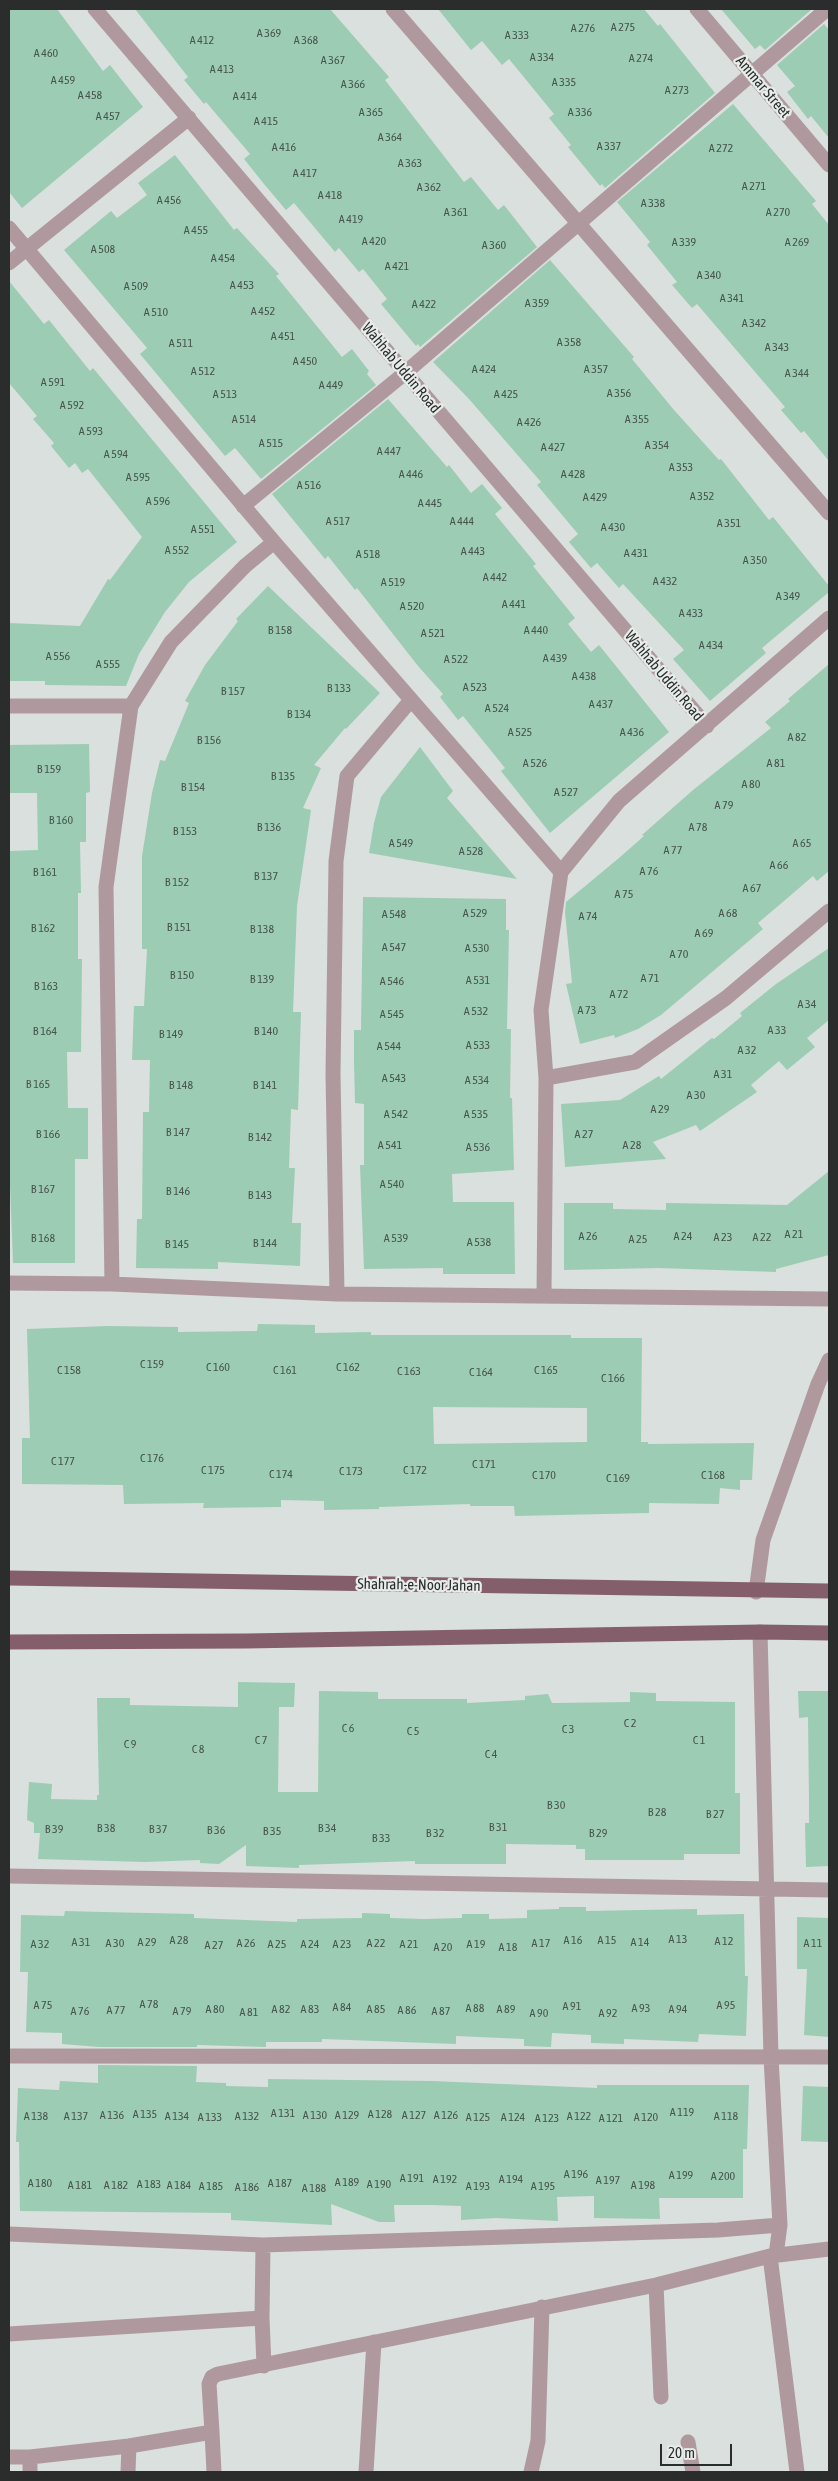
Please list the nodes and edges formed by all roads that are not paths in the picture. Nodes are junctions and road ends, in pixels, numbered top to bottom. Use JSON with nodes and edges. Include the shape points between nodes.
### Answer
{"nodes":[{"id":1,"x":96,"y":9,"type":"edge"},
{"id":2,"x":393,"y":9,"type":"edge"},
{"id":3,"x":698,"y":9,"type":"edge"},
{"id":4,"x":828,"y":9,"type":"edge"},
{"id":5,"x":753,"y":75,"type":"junction"},
{"id":6,"x":189,"y":118,"type":"junction"},
{"id":7,"x":829,"y":165,"type":"edge"},
{"id":8,"x":578,"y":223,"type":"junction"},
{"id":9,"x":9,"y":228,"type":"edge"},
{"id":10,"x":27,"y":249,"type":"junction"},
{"id":11,"x":9,"y":263,"type":"edge"},
{"id":12,"x":405,"y":373,"type":"junction"},
{"id":13,"x":243,"y":506,"type":"junction"},
{"id":14,"x":829,"y":514,"type":"edge"},
{"id":15,"x":274,"y":542,"type":"junction"},
{"id":16,"x":829,"y":618,"type":"edge"},
{"id":17,"x":411,"y":700,"type":"junction"},
{"id":18,"x":9,"y":706,"type":"edge"},
{"id":19,"x":131,"y":706,"type":"junction"},
{"id":20,"x":707,"y":726,"type":"junction"},
{"id":21,"x":561,"y":872,"type":"junction"},
{"id":22,"x":829,"y":911,"type":"edge"},
{"id":23,"x":546,"y":1078,"type":"junction"},
{"id":24,"x":9,"y":1283,"type":"edge"},
{"id":25,"x":112,"y":1284,"type":"junction"},
{"id":26,"x":337,"y":1294,"type":"junction"},
{"id":27,"x":544,"y":1295,"type":"junction"},
{"id":28,"x":829,"y":1299,"type":"edge"},
{"id":29,"x":829,"y":1360,"type":"edge"},
{"id":30,"x":9,"y":1578,"type":"edge"},
{"id":31,"x":829,"y":1591,"type":"edge"},
{"id":32,"x":756,"y":1592,"type":"junction"},
{"id":33,"x":760,"y":1632,"type":"junction"},
{"id":34,"x":829,"y":1633,"type":"edge"},
{"id":35,"x":9,"y":1642,"type":"edge"},
{"id":36,"x":9,"y":1876,"type":"edge"},
{"id":37,"x":766,"y":1889,"type":"junction"},
{"id":38,"x":829,"y":1890,"type":"edge"},
{"id":39,"x":9,"y":2056,"type":"edge"},
{"id":40,"x":829,"y":2057,"type":"edge"},
{"id":41,"x":771,"y":2058,"type":"junction"},
{"id":42,"x":780,"y":2225,"type":"junction"},
{"id":43,"x":9,"y":2234,"type":"edge"},
{"id":44,"x":263,"y":2245,"type":"junction"},
{"id":45,"x":829,"y":2249,"type":"edge"},
{"id":46,"x":773,"y":2256,"type":"junction"},
{"id":47,"x":656,"y":2285,"type":"junction"},
{"id":48,"x":542,"y":2308,"type":"junction"},
{"id":49,"x":262,"y":2318,"type":"junction"},
{"id":50,"x":9,"y":2334,"type":"edge"},
{"id":51,"x":374,"y":2342,"type":"junction"},
{"id":52,"x":264,"y":2366,"type":"junction"},
{"id":53,"x":661,"y":2397,"type":"dead end"},
{"id":54,"x":212,"y":2432,"type":"junction"},
{"id":55,"x":688,"y":2442,"type":"dead end"},
{"id":56,"x":128,"y":2446,"type":"junction"},
{"id":57,"x":9,"y":2457,"type":"edge"},
{"id":58,"x":30,"y":2465,"type":"edge"},
{"id":59,"x":128,"y":2472,"type":"edge"},
{"id":60,"x":214,"y":2472,"type":"edge"},
{"id":61,"x":366,"y":2472,"type":"edge"},
{"id":62,"x":532,"y":2472,"type":"edge"},
{"id":63,"x":693,"y":2472,"type":"edge"},
{"id":64,"x":797,"y":2472,"type":"edge"}],
"edges":[{"from":1,"to":6,"type":"street","name":"Wahhab Uddin Road"},
{"from":2,"to":8,"type":"street"},
{"from":3,"to":5,"type":"street","name":"Ammar Street"},
{"from":4,"to":5,"type":"street"},
{"from":5,"to":7,"type":"street","name":"Ammar Street"},
{"from":5,"to":8,"type":"street"},
{"from":6,"to":10,"type":"street"},
{"from":6,"to":12,"type":"street","name":"Wahhab Uddin Road"},
{"from":8,"to":12,"type":"street"},
{"from":8,"to":14,"type":"street"},
{"from":9,"to":10,"type":"street"},
{"from":10,"to":11,"type":"street"},
{"from":10,"to":13,"type":"street"},
{"from":12,"to":13,"type":"street"},
{"from":12,"to":20,"type":"street","name":"Wahhab Uddin Road"},
{"from":13,"to":15,"type":"street"},
{"from":15,"to":17,"type":"street"},
{"from":15,"to":19,"type":"street","via":[[245,566],[171,642]]},
{"from":16,"to":20,"type":"street"},
{"from":17,"to":21,"type":"street"},
{"from":17,"to":26,"type":"street","via":[[347,776],[336,861],[332,1074]]},
{"from":18,"to":19,"type":"street"},
{"from":19,"to":25,"type":"street","via":[[106,888]]},
{"from":20,"to":21,"type":"street","via":[[619,801]]},
{"from":21,"to":23,"type":"street","via":[[541,1010]]},
{"from":22,"to":23,"type":"street","via":[[726,998],[635,1062]]},
{"from":23,"to":27,"type":"street"},
{"from":24,"to":25,"type":"street"},
{"from":25,"to":26,"type":"street"},
{"from":26,"to":27,"type":"street"},
{"from":27,"to":28,"type":"street"},
{"from":29,"to":32,"type":"street","via":[[763,1540]]},
{"from":30,"to":32,"type":"main road","name":"Shahrah-e-Noor Jahan"},
{"from":31,"to":32,"type":"main road","name":"Shahrah-e-Noor Jahan"},
{"from":33,"to":34,"type":"main road"},
{"from":33,"to":35,"type":"main road"},
{"from":33,"to":37,"type":"street"},
{"from":36,"to":37,"type":"street"},
{"from":37,"to":38,"type":"street"},
{"from":37,"to":41,"type":"street"},
{"from":39,"to":41,"type":"street"},
{"from":40,"to":41,"type":"street"},
{"from":41,"to":42,"type":"street"},
{"from":42,"to":44,"type":"street","via":[[718,2230]]},
{"from":42,"to":46,"type":"street"},
{"from":43,"to":44,"type":"street"},
{"from":44,"to":49,"type":"street"},
{"from":45,"to":46,"type":"street"},
{"from":46,"to":47,"type":"street"},
{"from":46,"to":64,"type":"street"},
{"from":47,"to":48,"type":"street"},
{"from":47,"to":53,"type":"street"},
{"from":48,"to":51,"type":"street"},
{"from":48,"to":62,"type":"street","via":[[538,2441]]},
{"from":49,"to":50,"type":"street"},
{"from":49,"to":52,"type":"street"},
{"from":51,"to":52,"type":"street"},
{"from":51,"to":61,"type":"street"},
{"from":52,"to":54,"type":"street","via":[[212,2377],[209,2384]]},
{"from":54,"to":56,"type":"street"},
{"from":54,"to":60,"type":"street"},
{"from":55,"to":63,"type":"street"},
{"from":56,"to":58,"type":"street"},
{"from":56,"to":59,"type":"street"},
{"from":57,"to":58,"type":"street"}]}
